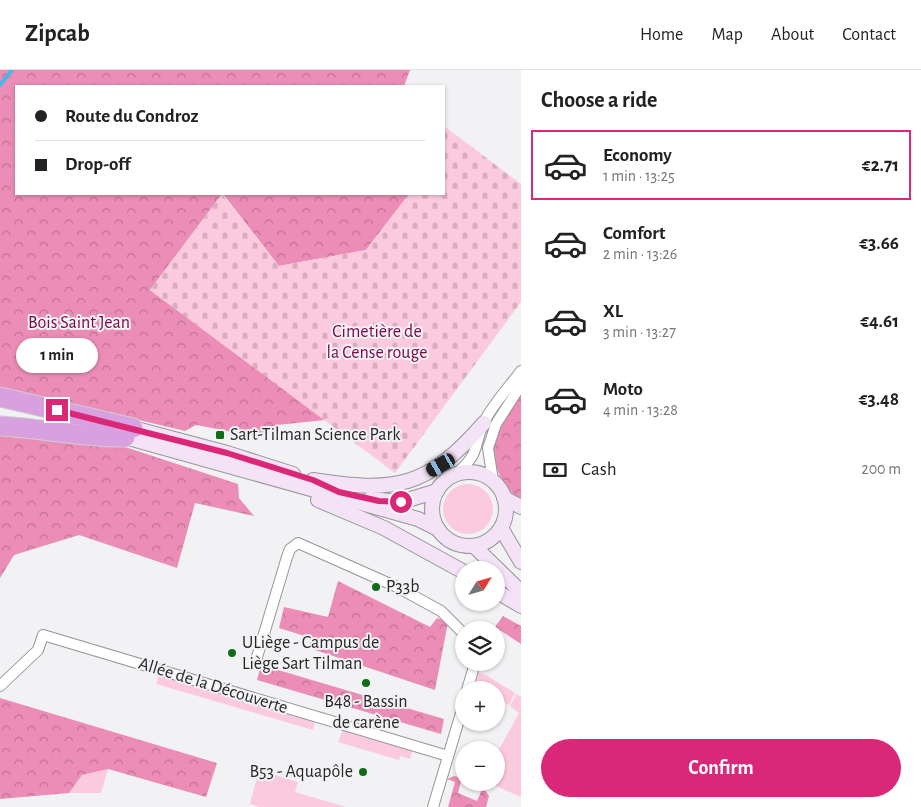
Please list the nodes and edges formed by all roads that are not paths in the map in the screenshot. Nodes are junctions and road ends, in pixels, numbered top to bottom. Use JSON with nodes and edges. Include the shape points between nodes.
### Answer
{"nodes":[{"id":1,"x":521,"y":371,"type":"edge"},
{"id":2,"x":521,"y":385,"type":"edge"},
{"id":3,"x":0,"y":397,"type":"edge"},
{"id":4,"x":0,"y":409,"type":"edge"},
{"id":5,"x":484,"y":423,"type":"junction"},
{"id":6,"x":0,"y":426,"type":"edge"},
{"id":7,"x":129,"y":432,"type":"junction"},
{"id":8,"x":255,"y":474,"type":"junction"},
{"id":9,"x":455,"y":475,"type":"junction"},
{"id":10,"x":313,"y":480,"type":"junction"},
{"id":11,"x":493,"y":481,"type":"junction"},
{"id":12,"x":437,"y":491,"type":"junction"},
{"id":13,"x":504,"y":498,"type":"junction"},
{"id":14,"x":521,"y":507,"type":"edge"},
{"id":15,"x":501,"y":528,"type":"junction"},
{"id":16,"x":438,"y":529,"type":"junction"},
{"id":17,"x":474,"y":546,"type":"junction"},
{"id":18,"x":521,"y":562,"type":"edge"},
{"id":19,"x":455,"y":567,"type":"edge"},
{"id":20,"x":521,"y":592,"type":"edge"},
{"id":21,"x":505,"y":596,"type":"edge"},
{"id":22,"x":521,"y":606,"type":"edge"},
{"id":23,"x":455,"y":625,"type":"edge"},
{"id":24,"x":257,"y":657,"type":"dead end"},
{"id":25,"x":0,"y":686,"type":"edge"},
{"id":26,"x":456,"y":731,"type":"edge"},
{"id":27,"x":448,"y":756,"type":"junction"},
{"id":28,"x":434,"y":807,"type":"edge"}],
"edges":[{"from":1,"to":5,"type":"street"},
{"from":2,"to":11,"type":"street","via":[[496,424],[488,448]]},
{"from":3,"to":7,"type":"highway"},
{"from":4,"to":7,"type":"highway"},
{"from":5,"to":9,"type":"street","via":[[476,453]]},
{"from":5,"to":10,"type":"main road","via":[[456,454],[423,476],[383,487]]},
{"from":6,"to":7,"type":"highway","via":[[105,438]]},
{"from":7,"to":8,"type":"main road"},
{"from":7,"to":10,"type":"main road","via":[[227,453]]},
{"from":8,"to":16,"type":"main road","via":[[418,519]]},
{"from":8,"to":19,"type":"main road","via":[[384,528]]},
{"from":9,"to":11,"type":"main road","via":[[468,472]]},
{"from":9,"to":12,"type":"main road"},
{"from":10,"to":12,"type":"main road","via":[[339,492],[379,501],[401,502]]},
{"from":11,"to":13,"type":"main road"},
{"from":12,"to":16,"type":"main road","via":[[433,517]]},
{"from":13,"to":14,"type":"main road"},
{"from":13,"to":15,"type":"main road","via":[[506,513]]},
{"from":15,"to":17,"type":"main road","via":[[485,543]]},
{"from":15,"to":18,"type":"main road"},
{"from":16,"to":17,"type":"main road","via":[[448,540]]},
{"from":17,"to":20,"type":"main road"},
{"from":21,"to":22,"type":"main road"},
{"from":23,"to":24,"type":"street","via":[[441,611],[397,587],[298,543],[290,549]]},
{"from":25,"to":27,"type":"street","name":"Allée de la Découverte","via":[[33,656],[42,635]]},
{"from":26,"to":27,"type":"street"},
{"from":27,"to":28,"type":"street"}]}
